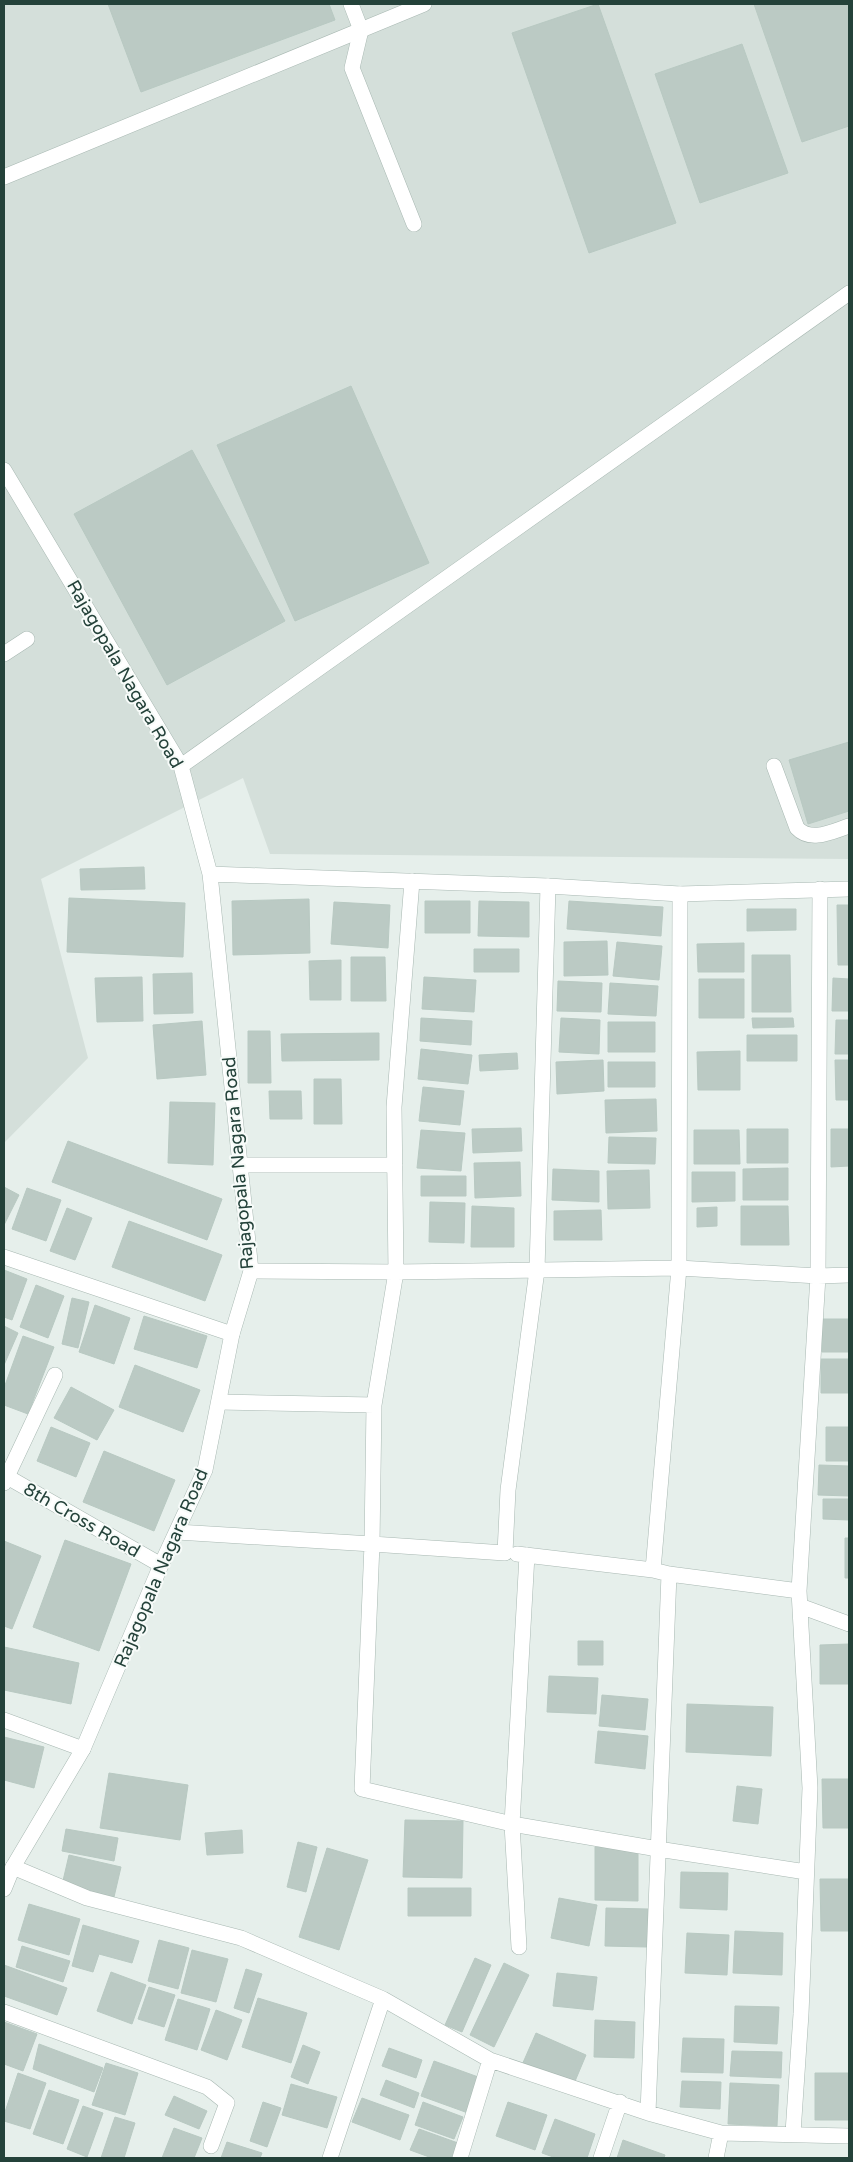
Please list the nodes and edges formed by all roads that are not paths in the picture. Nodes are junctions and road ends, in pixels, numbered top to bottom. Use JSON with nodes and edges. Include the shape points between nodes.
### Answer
{"nodes":[{"id":1,"x":351,"y":4,"type":"edge"},
{"id":2,"x":424,"y":4,"type":"edge"},
{"id":3,"x":361,"y":30,"type":"junction"},
{"id":4,"x":4,"y":177,"type":"edge"},
{"id":5,"x":414,"y":224,"type":"dead end"},
{"id":6,"x":849,"y":293,"type":"edge"},
{"id":7,"x":4,"y":470,"type":"edge"},
{"id":8,"x":27,"y":639,"type":"dead end"},
{"id":9,"x":4,"y":654,"type":"edge"},
{"id":10,"x":181,"y":766,"type":"junction"},
{"id":11,"x":774,"y":766,"type":"dead end"},
{"id":12,"x":849,"y":826,"type":"edge"},
{"id":13,"x":210,"y":874,"type":"junction"},
{"id":14,"x":412,"y":881,"type":"junction"},
{"id":15,"x":548,"y":886,"type":"junction"},
{"id":16,"x":820,"y":889,"type":"junction"},
{"id":17,"x":849,"y":889,"type":"edge"},
{"id":18,"x":680,"y":894,"type":"junction"},
{"id":19,"x":240,"y":1165,"type":"junction"},
{"id":20,"x":395,"y":1165,"type":"junction"},
{"id":21,"x":4,"y":1257,"type":"edge"},
{"id":22,"x":679,"y":1268,"type":"junction"},
{"id":23,"x":537,"y":1270,"type":"junction"},
{"id":24,"x":251,"y":1271,"type":"junction"},
{"id":25,"x":396,"y":1272,"type":"junction"},
{"id":26,"x":849,"y":1275,"type":"edge"},
{"id":27,"x":818,"y":1276,"type":"junction"},
{"id":28,"x":232,"y":1334,"type":"junction"},
{"id":29,"x":55,"y":1375,"type":"dead end"},
{"id":30,"x":219,"y":1402,"type":"junction"},
{"id":31,"x":374,"y":1405,"type":"junction"},
{"id":32,"x":5,"y":1478,"type":"edge"},
{"id":33,"x":177,"y":1532,"type":"junction"},
{"id":34,"x":372,"y":1544,"type":"junction"},
{"id":35,"x":505,"y":1553,"type":"junction"},
{"id":36,"x":527,"y":1555,"type":"junction"},
{"id":37,"x":161,"y":1566,"type":"junction"},
{"id":38,"x":653,"y":1570,"type":"junction"},
{"id":39,"x":669,"y":1574,"type":"junction"},
{"id":40,"x":799,"y":1599,"type":"junction"},
{"id":41,"x":849,"y":1624,"type":"edge"},
{"id":42,"x":4,"y":1720,"type":"edge"},
{"id":43,"x":83,"y":1749,"type":"junction"},
{"id":44,"x":512,"y":1824,"type":"junction"},
{"id":45,"x":658,"y":1849,"type":"junction"},
{"id":46,"x":13,"y":1868,"type":"junction"},
{"id":47,"x":806,"y":1872,"type":"junction"},
{"id":48,"x":4,"y":1889,"type":"edge"},
{"id":49,"x":519,"y":1947,"type":"dead end"},
{"id":50,"x":383,"y":1999,"type":"junction"},
{"id":51,"x":4,"y":2012,"type":"edge"},
{"id":52,"x":490,"y":2060,"type":"junction"},
{"id":53,"x":620,"y":2102,"type":"junction"},
{"id":54,"x":648,"y":2113,"type":"junction"},
{"id":55,"x":721,"y":2133,"type":"junction"},
{"id":56,"x":793,"y":2133,"type":"junction"},
{"id":57,"x":849,"y":2136,"type":"edge"},
{"id":58,"x":211,"y":2146,"type":"dead end"},
{"id":59,"x":330,"y":2158,"type":"edge"},
{"id":60,"x":460,"y":2158,"type":"edge"},
{"id":61,"x":601,"y":2158,"type":"edge"},
{"id":62,"x":716,"y":2158,"type":"edge"}],
"edges":[{"from":1,"to":3,"type":"street"},
{"from":2,"to":3,"type":"street"},
{"from":3,"to":4,"type":"street"},
{"from":3,"to":5,"type":"street","via":[[352,68]]},
{"from":6,"to":10,"type":"street"},
{"from":7,"to":10,"type":"street","name":"Rajagopala Nagara Road"},
{"from":8,"to":9,"type":"street"},
{"from":10,"to":13,"type":"street","name":"Rajagopala Nagara Road"},
{"from":11,"to":12,"type":"street","via":[[796,828],[802,834],[816,836]]},
{"from":13,"to":14,"type":"street"},
{"from":13,"to":19,"type":"street","name":"Rajagopala Nagara Road"},
{"from":14,"to":15,"type":"street"},
{"from":14,"to":20,"type":"street","via":[[394,1107]]},
{"from":15,"to":18,"type":"street"},
{"from":15,"to":23,"type":"street"},
{"from":16,"to":17,"type":"street"},
{"from":16,"to":18,"type":"street"},
{"from":16,"to":27,"type":"street"},
{"from":18,"to":22,"type":"street"},
{"from":19,"to":20,"type":"street"},
{"from":19,"to":24,"type":"street","name":"Rajagopala Nagara Road"},
{"from":20,"to":25,"type":"street"},
{"from":21,"to":28,"type":"street"},
{"from":22,"to":23,"type":"street"},
{"from":22,"to":27,"type":"street"},
{"from":22,"to":38,"type":"street"},
{"from":23,"to":25,"type":"street"},
{"from":23,"to":35,"type":"street","via":[[508,1490]]},
{"from":24,"to":25,"type":"street"},
{"from":24,"to":28,"type":"street","name":"Rajagopala Nagara Road"},
{"from":25,"to":31,"type":"street"},
{"from":26,"to":27,"type":"street"},
{"from":27,"to":40,"type":"street"},
{"from":28,"to":30,"type":"street","name":"Rajagopala Nagara Road"},
{"from":29,"to":32,"type":"street"},
{"from":30,"to":31,"type":"street"},
{"from":30,"to":33,"type":"street","name":"Rajagopala Nagara Road","via":[[205,1470]]},
{"from":31,"to":34,"type":"street"},
{"from":32,"to":37,"type":"street","name":"8th Cross Road"},
{"from":33,"to":34,"type":"street"},
{"from":33,"to":37,"type":"street","name":"Rajagopala Nagara Road"},
{"from":34,"to":35,"type":"street"},
{"from":34,"to":44,"type":"street","via":[[362,1789]]},
{"from":35,"to":36,"type":"street"},
{"from":36,"to":38,"type":"street"},
{"from":36,"to":44,"type":"street"},
{"from":37,"to":43,"type":"street","name":"Rajagopala Nagara Road"},
{"from":38,"to":39,"type":"street"},
{"from":39,"to":40,"type":"street"},
{"from":39,"to":45,"type":"street"},
{"from":40,"to":41,"type":"street"},
{"from":40,"to":47,"type":"street","via":[[810,1788]]},
{"from":42,"to":43,"type":"street"},
{"from":43,"to":46,"type":"street","name":"Rajagopala Nagara Road"},
{"from":44,"to":45,"type":"street"},
{"from":44,"to":49,"type":"street"},
{"from":45,"to":47,"type":"street"},
{"from":45,"to":54,"type":"street"},
{"from":46,"to":48,"type":"street","name":"Rajagopala Nagara Road"},
{"from":46,"to":50,"type":"street","via":[[87,1898],[241,1938]]},
{"from":47,"to":56,"type":"street"},
{"from":50,"to":52,"type":"street"},
{"from":50,"to":59,"type":"street"},
{"from":51,"to":58,"type":"street","via":[[207,2087],[227,2103]]},
{"from":52,"to":53,"type":"street"},
{"from":52,"to":60,"type":"street"},
{"from":53,"to":54,"type":"street"},
{"from":53,"to":61,"type":"street"},
{"from":54,"to":55,"type":"street"},
{"from":55,"to":56,"type":"street"},
{"from":55,"to":62,"type":"street"},
{"from":56,"to":57,"type":"street"}]}
